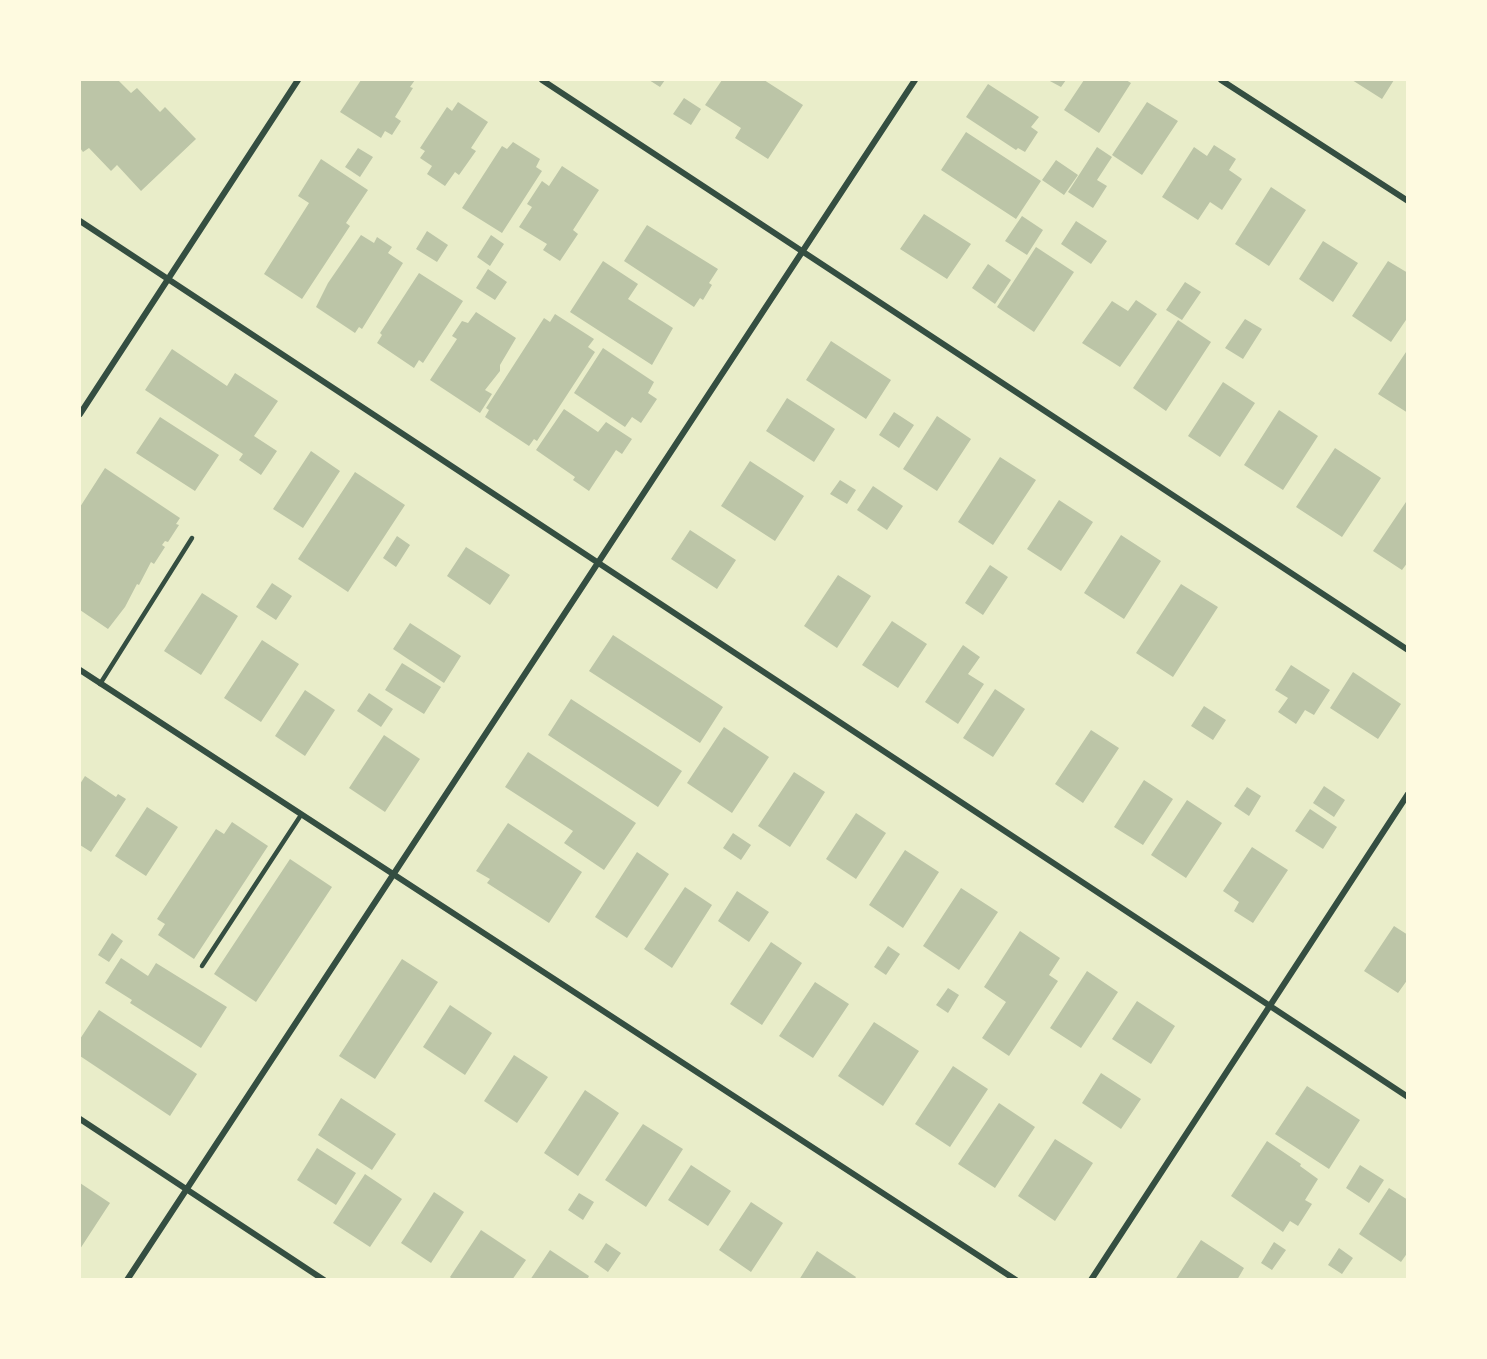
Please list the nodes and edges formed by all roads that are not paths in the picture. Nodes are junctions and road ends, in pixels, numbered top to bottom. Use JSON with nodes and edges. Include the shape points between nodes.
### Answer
{"nodes":[{"id":1,"x":298,"y":80,"type":"edge"},
{"id":2,"x":542,"y":80,"type":"edge"},
{"id":3,"x":915,"y":80,"type":"edge"},
{"id":4,"x":1221,"y":80,"type":"edge"},
{"id":5,"x":1407,"y":201,"type":"edge"},
{"id":6,"x":80,"y":221,"type":"edge"},
{"id":7,"x":801,"y":251,"type":"junction"},
{"id":8,"x":168,"y":279,"type":"junction"},
{"id":9,"x":80,"y":414,"type":"edge"},
{"id":10,"x":192,"y":538,"type":"dead end"},
{"id":11,"x":598,"y":561,"type":"junction"},
{"id":12,"x":1407,"y":650,"type":"edge"},
{"id":13,"x":80,"y":670,"type":"edge"},
{"id":14,"x":100,"y":684,"type":"junction"},
{"id":15,"x":1407,"y":794,"type":"edge"},
{"id":16,"x":301,"y":815,"type":"junction"},
{"id":17,"x":393,"y":874,"type":"junction"},
{"id":18,"x":202,"y":966,"type":"dead end"},
{"id":19,"x":1268,"y":1006,"type":"junction"},
{"id":20,"x":1407,"y":1097,"type":"edge"},
{"id":21,"x":80,"y":1119,"type":"edge"},
{"id":22,"x":186,"y":1189,"type":"junction"},
{"id":23,"x":127,"y":1280,"type":"edge"},
{"id":24,"x":324,"y":1280,"type":"edge"},
{"id":25,"x":1016,"y":1280,"type":"edge"},
{"id":26,"x":1091,"y":1280,"type":"edge"}],
"edges":[{"from":1,"to":8,"type":"street"},
{"from":2,"to":7,"type":"street"},
{"from":3,"to":7,"type":"street"},
{"from":4,"to":5,"type":"street"},
{"from":6,"to":8,"type":"street"},
{"from":7,"to":11,"type":"street"},
{"from":7,"to":12,"type":"street"},
{"from":8,"to":9,"type":"street"},
{"from":8,"to":11,"type":"street"},
{"from":10,"to":14,"type":"lane"},
{"from":11,"to":17,"type":"street"},
{"from":11,"to":19,"type":"street"},
{"from":13,"to":14,"type":"street"},
{"from":14,"to":16,"type":"street"},
{"from":15,"to":19,"type":"street"},
{"from":16,"to":17,"type":"street"},
{"from":16,"to":18,"type":"lane"},
{"from":17,"to":22,"type":"street"},
{"from":17,"to":25,"type":"street"},
{"from":19,"to":20,"type":"street"},
{"from":19,"to":26,"type":"street"},
{"from":21,"to":22,"type":"street"},
{"from":22,"to":23,"type":"street"},
{"from":22,"to":24,"type":"street"}]}
